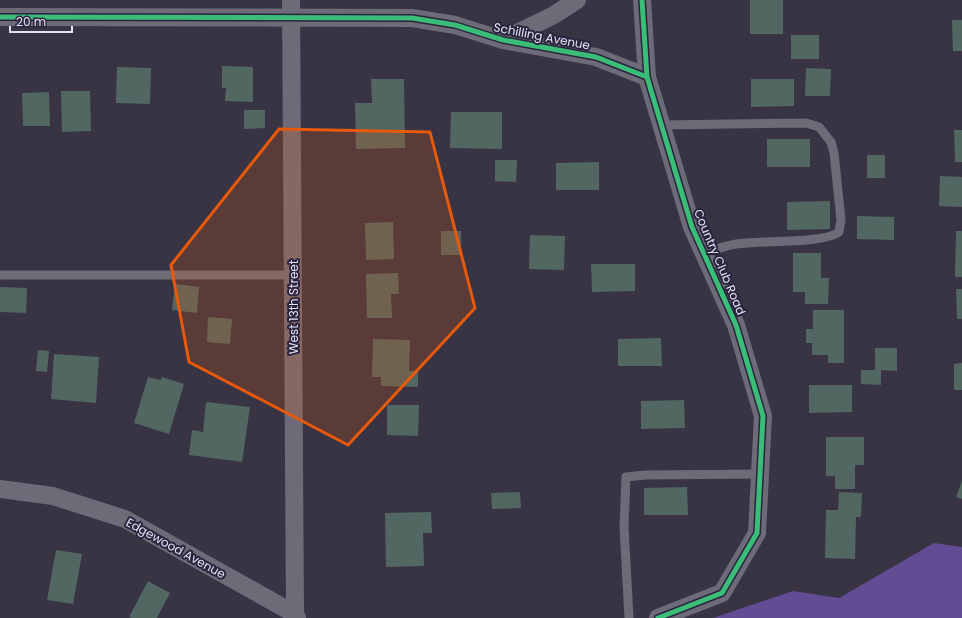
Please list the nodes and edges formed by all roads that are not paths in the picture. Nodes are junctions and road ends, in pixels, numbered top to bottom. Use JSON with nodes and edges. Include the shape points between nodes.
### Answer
{"nodes":[{"id":1,"x":291,"y":0,"type":"edge"},
{"id":2,"x":577,"y":0,"type":"edge"},
{"id":3,"x":642,"y":0,"type":"edge"},
{"id":4,"x":0,"y":17,"type":"edge"},
{"id":5,"x":291,"y":18,"type":"junction"},
{"id":6,"x":503,"y":40,"type":"junction"},
{"id":7,"x":647,"y":77,"type":"junction"},
{"id":8,"x":662,"y":125,"type":"junction"},
{"id":9,"x":703,"y":253,"type":"junction"},
{"id":10,"x":0,"y":275,"type":"edge"},
{"id":11,"x":293,"y":275,"type":"junction"},
{"id":12,"x":760,"y":474,"type":"junction"},
{"id":13,"x":0,"y":489,"type":"edge"},
{"id":14,"x":296,"y":616,"type":"edge"},
{"id":15,"x":629,"y":618,"type":"edge"},
{"id":16,"x":658,"y":618,"type":"edge"}],
"edges":[{"from":1,"to":5,"type":"street","name":"West 13th Street"},
{"from":2,"to":6,"type":"street","name":"Schilling Avenue","via":[[554,15]]},
{"from":3,"to":7,"type":"street","name":"Country Club Road"},
{"from":4,"to":5,"type":"street","name":"Schilling Avenue"},
{"from":5,"to":6,"type":"street","name":"Schilling Avenue","via":[[412,18],[455,25]]},
{"from":5,"to":11,"type":"street","name":"West 13th Street"},
{"from":6,"to":7,"type":"street","name":"Schilling Avenue","via":[[596,57]]},
{"from":7,"to":8,"type":"street","name":"Country Club Road"},
{"from":8,"to":9,"type":"street","name":"Country Club Road","via":[[692,227]]},
{"from":8,"to":9,"type":"lane","via":[[806,123],[819,127],[831,142],[841,220],[840,232],[819,239],[736,244]]},
{"from":9,"to":12,"type":"street","name":"Country Club Road","via":[[736,325],[763,416]]},
{"from":10,"to":11,"type":"lane"},
{"from":11,"to":14,"type":"street","name":"West 13th Street"},
{"from":12,"to":15,"type":"lane","via":[[645,475],[626,478],[624,527]]},
{"from":12,"to":16,"type":"street","name":"Country Club Road","via":[[757,533],[722,593]]},
{"from":13,"to":14,"type":"street","name":"Edgewood Avenue","via":[[53,496],[125,519]]}]}
